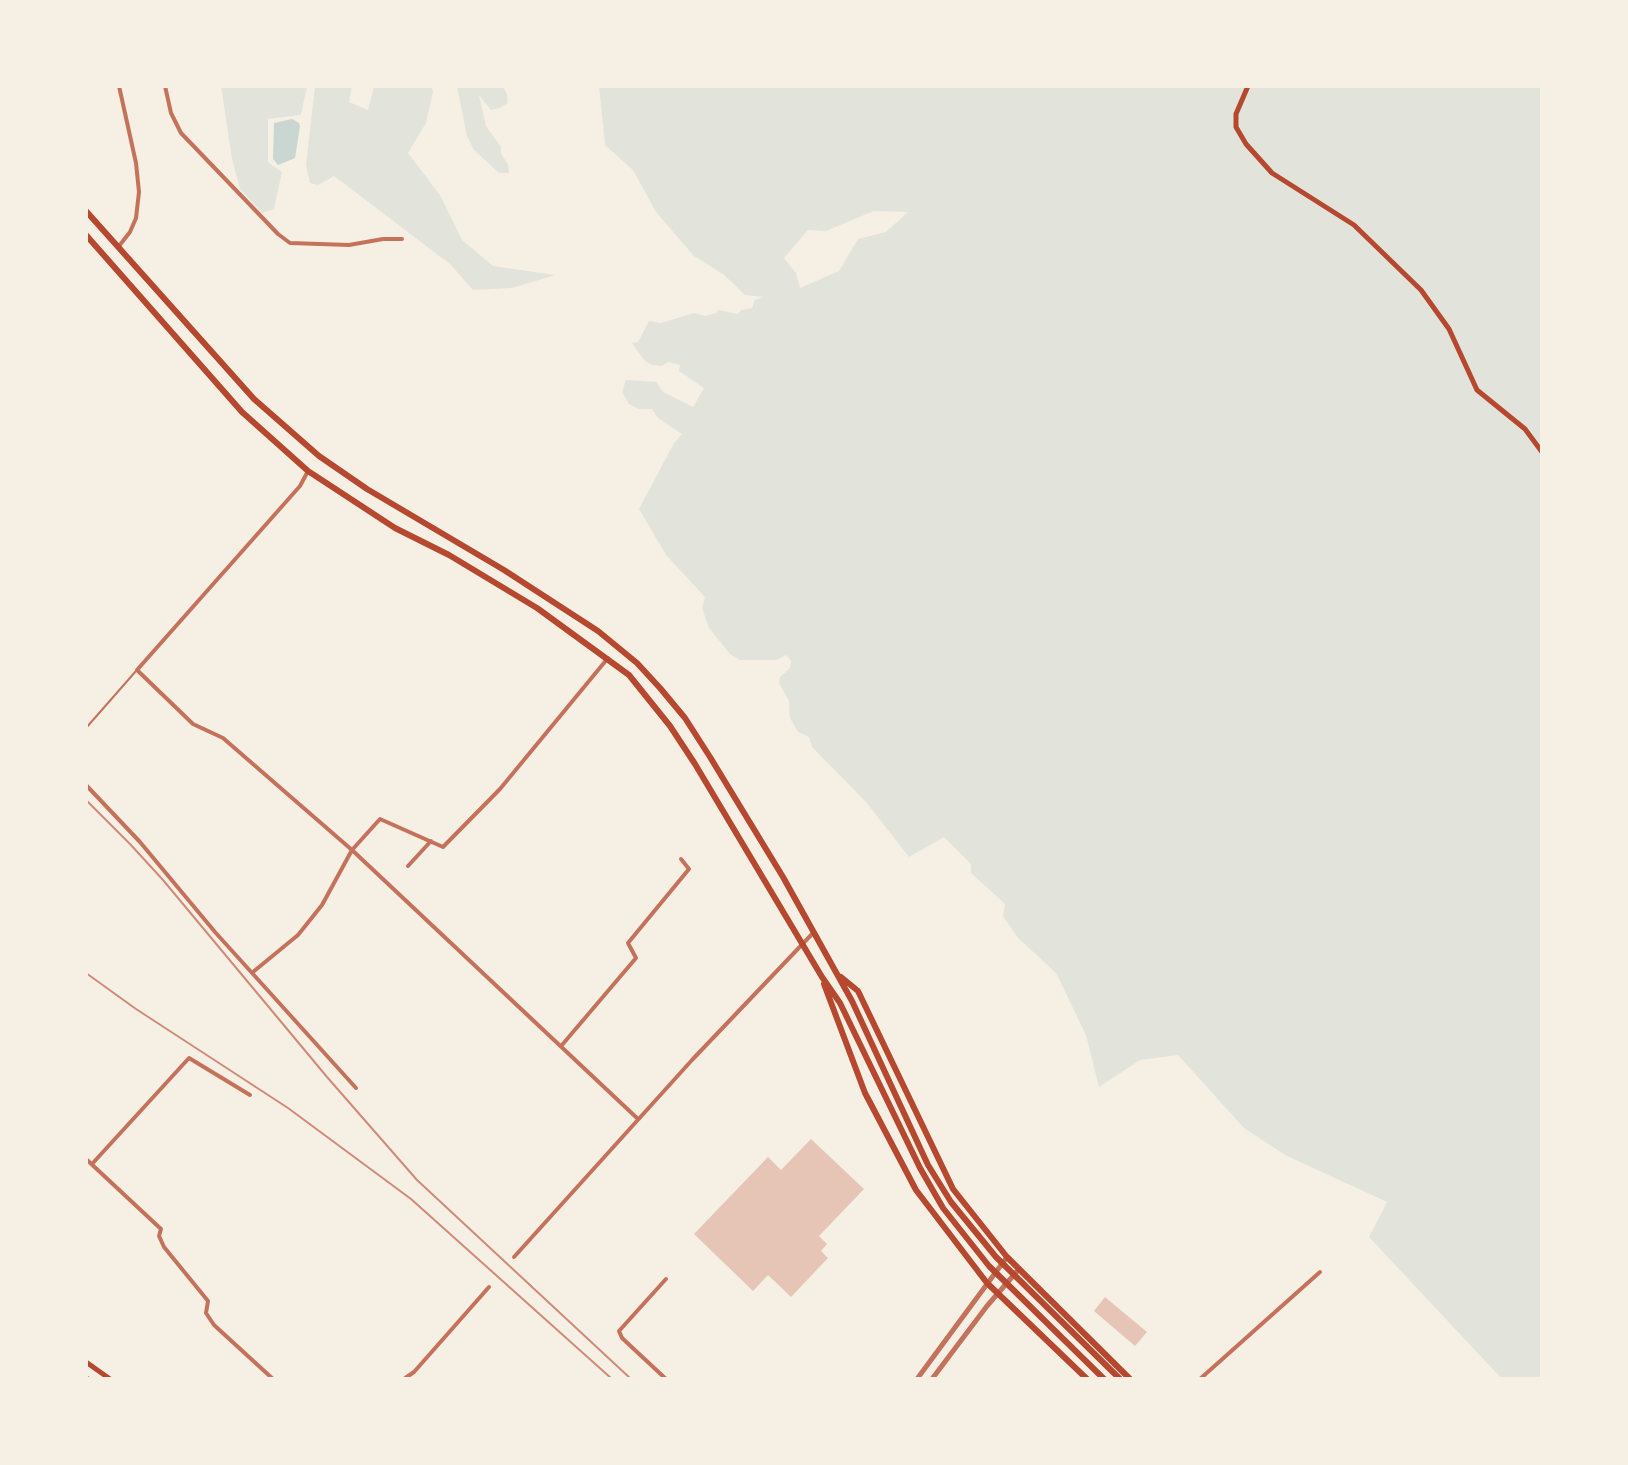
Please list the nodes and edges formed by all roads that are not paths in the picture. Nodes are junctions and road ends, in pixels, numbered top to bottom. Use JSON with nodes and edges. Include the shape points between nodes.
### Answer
{"nodes":[{"id":1,"x":119,"y":86,"type":"edge"},
{"id":2,"x":165,"y":86,"type":"edge"},
{"id":3,"x":1248,"y":86,"type":"edge"},
{"id":4,"x":86,"y":211,"type":"edge"},
{"id":5,"x":86,"y":235,"type":"edge"},
{"id":6,"x":402,"y":239,"type":"dead end"},
{"id":7,"x":119,"y":246,"type":"junction"},
{"id":8,"x":1542,"y":452,"type":"edge"},
{"id":9,"x":319,"y":456,"type":"junction"},
{"id":10,"x":308,"y":471,"type":"junction"},
{"id":11,"x":608,"y":658,"type":"junction"},
{"id":12,"x":137,"y":670,"type":"junction"},
{"id":13,"x":86,"y":728,"type":"edge"},
{"id":14,"x":87,"y":788,"type":"edge"},
{"id":15,"x":431,"y":841,"type":"junction"},
{"id":16,"x":352,"y":850,"type":"junction"},
{"id":17,"x":681,"y":859,"type":"dead end"},
{"id":18,"x":408,"y":866,"type":"dead end"},
{"id":19,"x":813,"y":933,"type":"junction"},
{"id":20,"x":804,"y":944,"type":"junction"},
{"id":21,"x":253,"y":972,"type":"junction"},
{"id":22,"x":835,"y":972,"type":"junction"},
{"id":23,"x":822,"y":977,"type":"junction"},
{"id":24,"x":561,"y":1046,"type":"junction"},
{"id":25,"x":356,"y":1088,"type":"dead end"},
{"id":26,"x":250,"y":1095,"type":"dead end"},
{"id":27,"x":638,"y":1119,"type":"junction"},
{"id":28,"x":86,"y":1159,"type":"edge"},
{"id":29,"x":92,"y":1164,"type":"junction"},
{"id":30,"x":514,"y":1257,"type":"dead end"},
{"id":31,"x":1007,"y":1257,"type":"junction"},
{"id":32,"x":1019,"y":1269,"type":"junction"},
{"id":33,"x":1320,"y":1272,"type":"dead end"},
{"id":34,"x":666,"y":1279,"type":"dead end"},
{"id":35,"x":987,"y":1283,"type":"junction"},
{"id":36,"x":489,"y":1287,"type":"dead end"},
{"id":37,"x":998,"y":1293,"type":"junction"},
{"id":38,"x":86,"y":1362,"type":"edge"},
{"id":39,"x":110,"y":1379,"type":"edge"},
{"id":40,"x":273,"y":1379,"type":"edge"},
{"id":41,"x":404,"y":1379,"type":"edge"},
{"id":42,"x":666,"y":1379,"type":"edge"},
{"id":43,"x":917,"y":1379,"type":"edge"},
{"id":44,"x":932,"y":1379,"type":"edge"},
{"id":45,"x":1087,"y":1379,"type":"edge"},
{"id":46,"x":1104,"y":1379,"type":"edge"},
{"id":47,"x":1120,"y":1379,"type":"edge"},
{"id":48,"x":1130,"y":1379,"type":"edge"},
{"id":49,"x":1200,"y":1379,"type":"edge"}],
"edges":[{"from":1,"to":7,"type":"street","via":[[139,192],[136,218]]},
{"from":2,"to":6,"type":"street","via":[[181,133],[290,243],[349,245]]},
{"from":3,"to":8,"type":"main road","via":[[1236,114],[1236,127],[1246,144],[1272,173],[1354,225],[1421,290],[1449,329],[1477,390],[1525,429]]},
{"from":4,"to":7,"type":"highway"},
{"from":5,"to":10,"type":"highway","via":[[242,412]]},
{"from":7,"to":9,"type":"highway","via":[[254,399]]},
{"from":9,"to":10,"type":"highway"},
{"from":9,"to":19,"type":"highway","via":[[552,600],[637,663],[693,731]]},
{"from":10,"to":11,"type":"highway","via":[[395,528],[537,608]]},
{"from":10,"to":12,"type":"street"},
{"from":11,"to":15,"type":"street","via":[[500,789],[443,847]]},
{"from":11,"to":20,"type":"highway","via":[[629,675],[670,726]]},
{"from":12,"to":13,"type":"lane"},
{"from":12,"to":16,"type":"street","via":[[193,724],[223,738]]},
{"from":14,"to":21,"type":"street"},
{"from":15,"to":16,"type":"street","via":[[380,819]]},
{"from":15,"to":18,"type":"street"},
{"from":16,"to":21,"type":"street","via":[[322,905],[298,935]]},
{"from":16,"to":24,"type":"street"},
{"from":17,"to":24,"type":"street","via":[[689,869],[628,943],[636,958]]},
{"from":19,"to":20,"type":"street"},
{"from":19,"to":22,"type":"highway"},
{"from":20,"to":23,"type":"highway"},
{"from":20,"to":27,"type":"street"},
{"from":21,"to":25,"type":"street"},
{"from":22,"to":31,"type":"highway","via":[[858,991],[953,1189]]},
{"from":22,"to":47,"type":"highway","via":[[951,1202],[996,1257]]},
{"from":23,"to":35,"type":"highway","via":[[865,1093],[896,1154]]},
{"from":23,"to":46,"type":"highway","via":[[943,1208],[989,1266]]},
{"from":24,"to":27,"type":"street"},
{"from":26,"to":29,"type":"street","via":[[189,1058]]},
{"from":27,"to":30,"type":"street"},
{"from":28,"to":29,"type":"street"},
{"from":29,"to":40,"type":"street","via":[[161,1229],[164,1247],[208,1301],[206,1313],[214,1325]]},
{"from":31,"to":32,"type":"highway"},
{"from":31,"to":35,"type":"street"},
{"from":32,"to":37,"type":"street"},
{"from":32,"to":48,"type":"highway"},
{"from":33,"to":49,"type":"street"},
{"from":34,"to":42,"type":"street","via":[[619,1331]]},
{"from":35,"to":37,"type":"highway"},
{"from":35,"to":43,"type":"street"},
{"from":36,"to":41,"type":"street"},
{"from":37,"to":44,"type":"street"},
{"from":37,"to":45,"type":"highway"},
{"from":38,"to":39,"type":"main road"}]}
